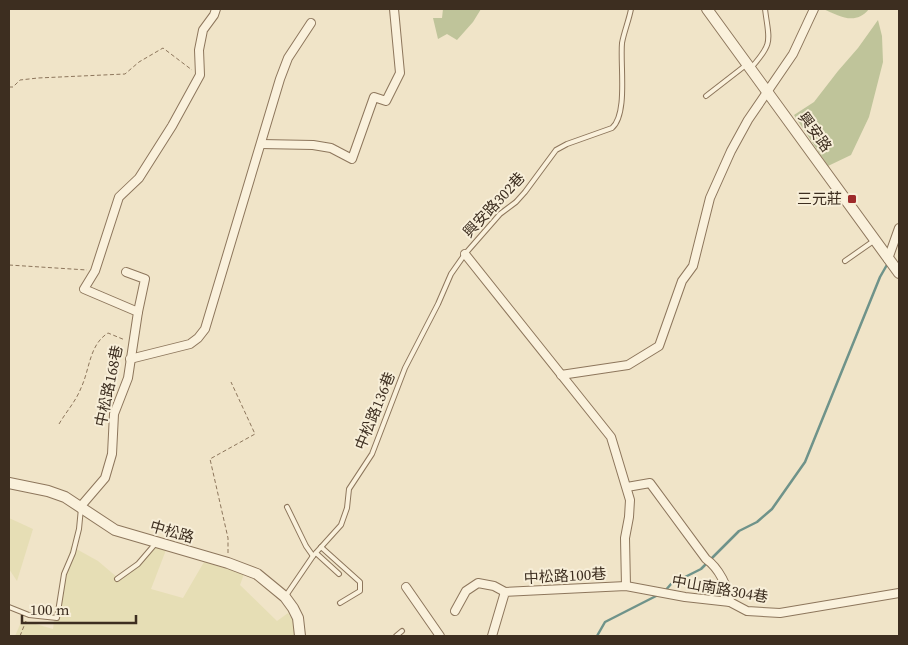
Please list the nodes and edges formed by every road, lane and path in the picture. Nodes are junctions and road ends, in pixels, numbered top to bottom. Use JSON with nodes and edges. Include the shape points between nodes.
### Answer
{"nodes":[{"id":1,"x":216,"y":9,"type":"edge"},
{"id":2,"x":394,"y":9,"type":"edge"},
{"id":3,"x":631,"y":9,"type":"edge"},
{"id":4,"x":707,"y":9,"type":"edge"},
{"id":5,"x":765,"y":9,"type":"edge"},
{"id":6,"x":814,"y":9,"type":"edge"},
{"id":7,"x":311,"y":23,"type":"dead end"},
{"id":8,"x":750,"y":66,"type":"junction"},
{"id":9,"x":200,"y":76,"type":"junction"},
{"id":10,"x":9,"y":87,"type":"edge"},
{"id":11,"x":768,"y":91,"type":"junction"},
{"id":12,"x":706,"y":96,"type":"dead end"},
{"id":13,"x":261,"y":144,"type":"junction"},
{"id":14,"x":899,"y":228,"type":"edge"},
{"id":15,"x":875,"y":240,"type":"junction"},
{"id":16,"x":464,"y":254,"type":"junction"},
{"id":17,"x":888,"y":259,"type":"junction"},
{"id":18,"x":845,"y":261,"type":"dead end"},
{"id":19,"x":9,"y":265,"type":"edge"},
{"id":20,"x":95,"y":271,"type":"junction"},
{"id":21,"x":126,"y":272,"type":"dead end"},
{"id":22,"x":899,"y":273,"type":"edge"},
{"id":23,"x":138,"y":312,"type":"junction"},
{"id":24,"x":132,"y":343,"type":"junction"},
{"id":25,"x":130,"y":359,"type":"junction"},
{"id":26,"x":561,"y":375,"type":"junction"},
{"id":27,"x":231,"y":382,"type":"dead end"},
{"id":28,"x":59,"y":424,"type":"dead end"},
{"id":29,"x":9,"y":483,"type":"edge"},
{"id":30,"x":627,"y":487,"type":"junction"},
{"id":31,"x":81,"y":506,"type":"junction"},
{"id":32,"x":287,"y":507,"type":"dead end"},
{"id":33,"x":156,"y":543,"type":"junction"},
{"id":34,"x":322,"y":547,"type":"junction"},
{"id":35,"x":314,"y":554,"type":"junction"},
{"id":36,"x":228,"y":563,"type":"junction"},
{"id":37,"x":339,"y":574,"type":"dead end"},
{"id":38,"x":117,"y":579,"type":"dead end"},
{"id":39,"x":626,"y":586,"type":"junction"},
{"id":40,"x":406,"y":587,"type":"dead end"},
{"id":41,"x":506,"y":592,"type":"junction"},
{"id":42,"x":899,"y":593,"type":"edge"},
{"id":43,"x":285,"y":596,"type":"junction"},
{"id":44,"x":730,"y":602,"type":"junction"},
{"id":45,"x":340,"y":603,"type":"dead end"},
{"id":46,"x":9,"y":607,"type":"edge"},
{"id":47,"x":455,"y":611,"type":"dead end"},
{"id":48,"x":29,"y":615,"type":"junction"},
{"id":49,"x":402,"y":631,"type":"dead end"},
{"id":50,"x":20,"y":636,"type":"edge"},
{"id":51,"x":300,"y":636,"type":"edge"},
{"id":52,"x":396,"y":636,"type":"edge"},
{"id":53,"x":440,"y":636,"type":"edge"},
{"id":54,"x":492,"y":636,"type":"edge"}],
"edges":[{"from":1,"to":9,"type":"street","via":[[203,30],[199,50]]},
{"from":2,"to":13,"type":"street","via":[[400,73],[386,100],[374,97],[352,159],[331,148],[314,145]]},
{"from":3,"to":16,"type":"lane","name":"興安路302巷","via":[[622,42],[617,124],[556,150],[525,192]]},
{"from":4,"to":8,"type":"street","name":"興安路"},
{"from":5,"to":8,"type":"lane","via":[[768,47]]},
{"from":6,"to":11,"type":"street","via":[[793,54]]},
{"from":7,"to":13,"type":"street","via":[[288,58]]},
{"from":8,"to":11,"type":"street","name":"興安路"},
{"from":8,"to":12,"type":"lane"},
{"from":9,"to":10,"type":"path","via":[[163,48],[125,74],[20,80]]},
{"from":9,"to":20,"type":"street","via":[[138,178],[119,197]]},
{"from":11,"to":15,"type":"street","name":"興安路"},
{"from":11,"to":26,"type":"street","via":[[731,151],[710,198],[693,266],[682,281],[659,346],[628,365]]},
{"from":13,"to":25,"type":"street","via":[[205,329],[190,344]]},
{"from":14,"to":17,"type":"street"},
{"from":15,"to":17,"type":"street","name":"興安路"},
{"from":15,"to":18,"type":"lane"},
{"from":16,"to":26,"type":"street"},
{"from":16,"to":34,"type":"lane","name":"中松路136巷","via":[[404,368],[372,454],[350,489],[340,525]]},
{"from":17,"to":22,"type":"street","name":"興安路"},
{"from":19,"to":20,"type":"path"},
{"from":20,"to":23,"type":"street","via":[[84,289]]},
{"from":21,"to":23,"type":"street","name":"中松路168巷","via":[[145,279]]},
{"from":23,"to":24,"type":"street","name":"中松路168巷"},
{"from":24,"to":25,"type":"street","name":"中松路168巷"},
{"from":24,"to":28,"type":"path","via":[[108,333],[100,338],[95,344],[82,387]]},
{"from":25,"to":31,"type":"street","name":"中松路168巷","via":[[128,378],[114,414],[112,454],[105,478]]},
{"from":26,"to":30,"type":"street","via":[[611,437]]},
{"from":27,"to":36,"type":"path","via":[[254,434],[210,459],[228,538]]},
{"from":29,"to":31,"type":"street","name":"中松路","via":[[48,490]]},
{"from":30,"to":39,"type":"street","via":[[630,500],[625,538]]},
{"from":30,"to":44,"type":"street","via":[[650,483],[712,564],[728,591]]},
{"from":31,"to":33,"type":"street","name":"中松路","via":[[115,530]]},
{"from":31,"to":48,"type":"lane","via":[[80,530],[64,574],[57,618]]},
{"from":32,"to":35,"type":"lane","via":[[306,546]]},
{"from":33,"to":36,"type":"street","name":"中松路"},
{"from":33,"to":38,"type":"lane","via":[[138,564]]},
{"from":34,"to":35,"type":"lane","name":"中松路136巷"},
{"from":34,"to":45,"type":"lane","via":[[360,582],[360,590]]},
{"from":35,"to":37,"type":"lane"},
{"from":35,"to":43,"type":"lane","name":"中松路136巷"},
{"from":36,"to":43,"type":"street","name":"中松路","via":[[258,574]]},
{"from":39,"to":41,"type":"street","name":"中松路100巷"},
{"from":39,"to":44,"type":"street","name":"中山南路304巷"},
{"from":40,"to":53,"type":"street"},
{"from":41,"to":47,"type":"street","name":"中松路100巷","via":[[478,584],[466,591]]},
{"from":41,"to":54,"type":"street","name":"中松路100巷"},
{"from":42,"to":44,"type":"street","name":"中山南路304巷","via":[[780,613],[747,611]]},
{"from":43,"to":51,"type":"street","name":"中松路","via":[[298,618]]},
{"from":46,"to":48,"type":"lane"},
{"from":48,"to":50,"type":"path"},
{"from":49,"to":52,"type":"lane"}]}
